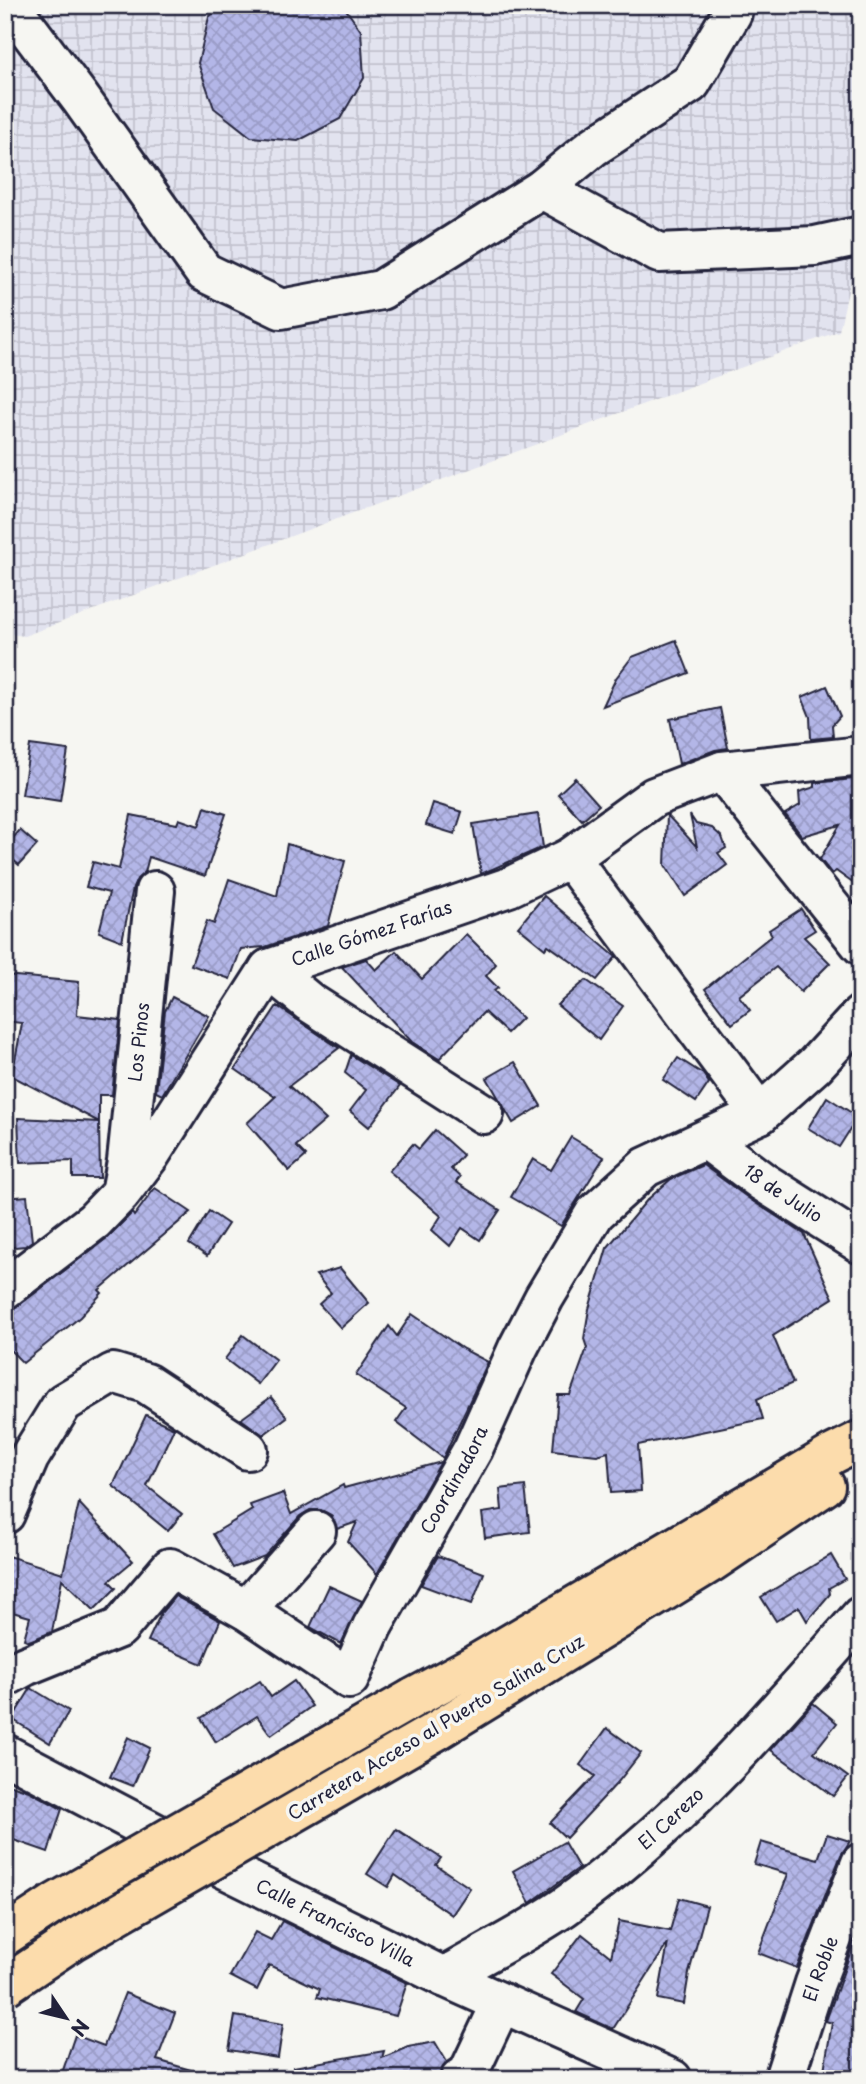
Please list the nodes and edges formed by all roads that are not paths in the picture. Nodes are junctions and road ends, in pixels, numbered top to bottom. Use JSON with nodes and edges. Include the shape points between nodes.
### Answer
{"nodes":[{"id":1,"x":10,"y":5,"type":"edge"},
{"id":2,"x":733,"y":5,"type":"edge"},
{"id":3,"x":542,"y":189,"type":"junction"},
{"id":4,"x":861,"y":236,"type":"edge"},
{"id":5,"x":861,"y":756,"type":"edge"},
{"id":6,"x":722,"y":771,"type":"junction"},
{"id":7,"x":570,"y":858,"type":"junction"},
{"id":8,"x":155,"y":891,"type":"dead end"},
{"id":9,"x":861,"y":945,"type":"edge"},
{"id":10,"x":269,"y":969,"type":"junction"},
{"id":11,"x":861,"y":1015,"type":"edge"},
{"id":12,"x":484,"y":1114,"type":"dead end"},
{"id":13,"x":760,"y":1114,"type":"junction"},
{"id":14,"x":707,"y":1140,"type":"junction"},
{"id":15,"x":121,"y":1193,"type":"junction"},
{"id":16,"x":861,"y":1244,"type":"edge"},
{"id":17,"x":5,"y":1289,"type":"edge"},
{"id":18,"x":861,"y":1440,"type":"edge"},
{"id":19,"x":247,"y":1450,"type":"dead end"},
{"id":20,"x":861,"y":1461,"type":"edge"},
{"id":21,"x":5,"y":1514,"type":"edge"},
{"id":22,"x":316,"y":1531,"type":"dead end"},
{"id":23,"x":246,"y":1610,"type":"junction"},
{"id":24,"x":861,"y":1616,"type":"edge"},
{"id":25,"x":5,"y":1678,"type":"edge"},
{"id":26,"x":5,"y":1754,"type":"edge"},
{"id":27,"x":861,"y":1863,"type":"edge"},
{"id":28,"x":5,"y":1936,"type":"edge"},
{"id":29,"x":444,"y":1977,"type":"junction"},
{"id":30,"x":5,"y":1986,"type":"edge"},
{"id":31,"x":501,"y":2004,"type":"junction"},
{"id":32,"x":460,"y":2079,"type":"edge"},
{"id":33,"x":672,"y":2079,"type":"edge"},
{"id":34,"x":784,"y":2079,"type":"edge"}],
"edges":[{"from":1,"to":3,"type":"street","via":[[204,272],[281,309],[381,290]]},
{"from":2,"to":3,"type":"street","via":[[691,83],[593,147]]},
{"from":3,"to":4,"type":"street","via":[[659,253],[815,246]]},
{"from":5,"to":6,"type":"street","name":"Calle Gómez Farías"},
{"from":6,"to":7,"type":"street","name":"Calle Gómez Farías","via":[[654,797]]},
{"from":6,"to":9,"type":"street"},
{"from":7,"to":10,"type":"street","name":"Calle Gómez Farías","via":[[509,887]]},
{"from":7,"to":13,"type":"street"},
{"from":8,"to":15,"type":"street","name":"Los Pinos"},
{"from":10,"to":12,"type":"street","via":[[309,1002]]},
{"from":10,"to":15,"type":"street","name":"Calle Gómez Farías"},
{"from":11,"to":13,"type":"street","name":"Coordinadora","via":[[816,1065]]},
{"from":13,"to":14,"type":"street","name":"Coordinadora"},
{"from":14,"to":16,"type":"street","name":"18 de Julio"},
{"from":14,"to":23,"type":"street","name":"Coordinadora","via":[[646,1167],[595,1213],[544,1298],[473,1449],[372,1627],[349,1679]]},
{"from":15,"to":17,"type":"street","name":"Calle Gómez Farías","via":[[94,1221]]},
{"from":18,"to":28,"type":"main road","name":"Carretera Acceso al Puerto Salina Cruz","bridge":true},
{"from":19,"to":21,"type":"street","via":[[146,1383],[113,1373],[63,1403],[29,1458]]},
{"from":20,"to":30,"type":"main road","name":"Carretera Acceso al Puerto Salina Cruz","bridge":true,"via":[[712,1562],[436,1731],[72,1941]]},
{"from":22,"to":23,"type":"street"},
{"from":23,"to":25,"type":"street","name":"Coordinadora","via":[[170,1567],[119,1628]]},
{"from":24,"to":29,"type":"street","name":"El Cerezo","via":[[749,1744],[648,1841],[563,1908]]},
{"from":26,"to":29,"type":"street","name":"Calle Francisco Villa"},
{"from":27,"to":34,"type":"street","name":"El Roble"},
{"from":29,"to":31,"type":"street","name":"Calle Francisco Villa"},
{"from":31,"to":32,"type":"street","via":[[468,2074]]},
{"from":31,"to":33,"type":"street","name":"Calle Francisco Villa"}]}
